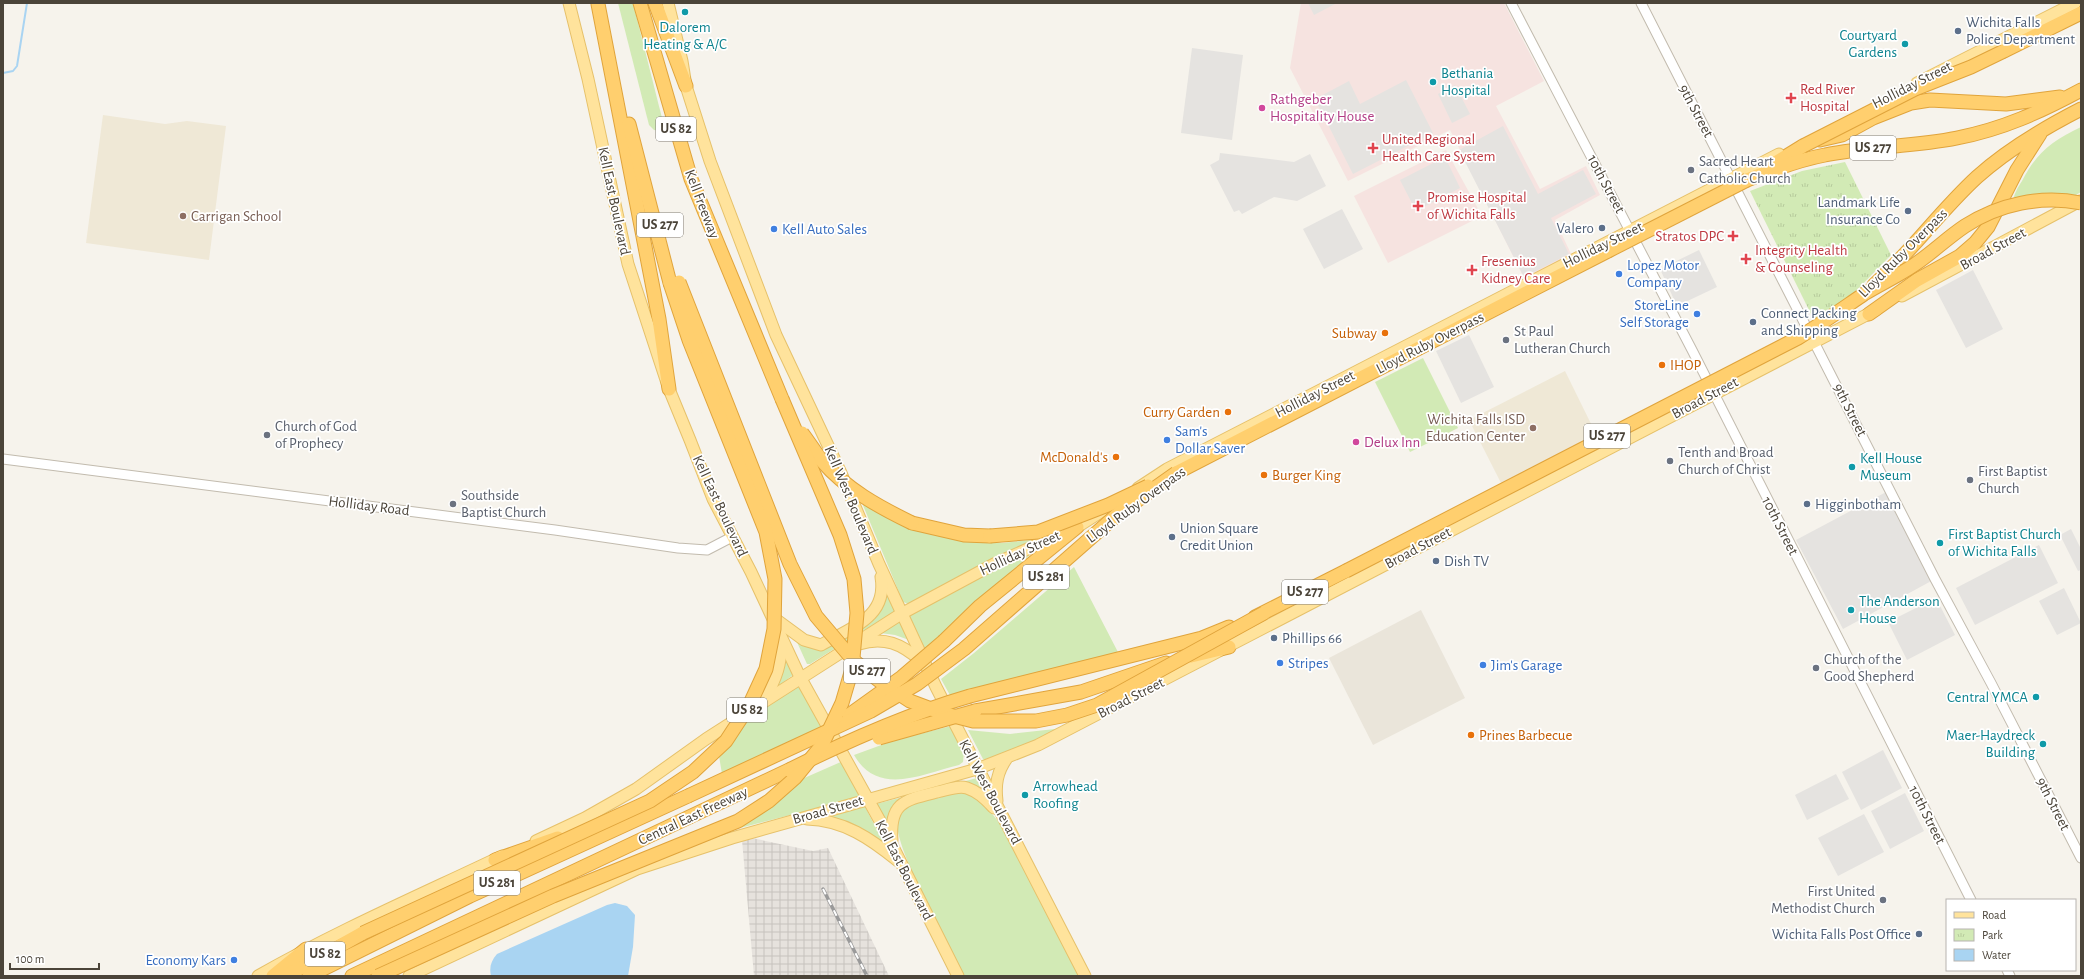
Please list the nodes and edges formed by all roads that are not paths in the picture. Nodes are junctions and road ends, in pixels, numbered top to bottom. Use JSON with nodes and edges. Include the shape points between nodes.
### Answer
{"nodes":[{"id":1,"x":569,"y":3,"type":"edge"},
{"id":2,"x":598,"y":3,"type":"edge"},
{"id":3,"x":640,"y":3,"type":"edge"},
{"id":4,"x":655,"y":3,"type":"edge"},
{"id":5,"x":668,"y":3,"type":"edge"},
{"id":6,"x":1511,"y":3,"type":"edge"},
{"id":7,"x":1642,"y":3,"type":"edge"},
{"id":8,"x":2076,"y":3,"type":"edge"},
{"id":9,"x":2081,"y":13,"type":"edge"},
{"id":10,"x":686,"y":86,"type":"junction"},
{"id":11,"x":2078,"y":92,"type":"edge"},
{"id":12,"x":2081,"y":109,"type":"edge"},
{"id":13,"x":2043,"y":129,"type":"junction"},
{"id":14,"x":1798,"y":144,"type":"junction"},
{"id":15,"x":641,"y":169,"type":"joint"},
{"id":16,"x":1732,"y":180,"type":"junction"},
{"id":17,"x":1747,"y":180,"type":"junction"},
{"id":18,"x":2081,"y":202,"type":"edge"},
{"id":19,"x":1630,"y":231,"type":"junction"},
{"id":20,"x":674,"y":283,"type":"junction"},
{"id":21,"x":1864,"y":294,"type":"junction"},
{"id":22,"x":1869,"y":314,"type":"junction"},
{"id":23,"x":1814,"y":341,"type":"junction"},
{"id":24,"x":669,"y":389,"type":"junction"},
{"id":25,"x":1714,"y":393,"type":"junction"},
{"id":26,"x":782,"y":399,"type":"junction"},
{"id":27,"x":3,"y":459,"type":"edge"},
{"id":28,"x":1176,"y":473,"type":"junction"},
{"id":29,"x":1077,"y":527,"type":"junction"},
{"id":30,"x":732,"y":537,"type":"junction"},
{"id":31,"x":879,"y":564,"type":"junction"},
{"id":32,"x":1264,"y":613,"type":"junction"},
{"id":33,"x":901,"y":614,"type":"junction"},
{"id":34,"x":772,"y":616,"type":"junction"},
{"id":35,"x":780,"y":634,"type":"junction"},
{"id":36,"x":1229,"y":647,"type":"junction"},
{"id":37,"x":847,"y":648,"type":"junction"},
{"id":38,"x":925,"y":664,"type":"junction"},
{"id":39,"x":800,"y":677,"type":"junction"},
{"id":40,"x":1040,"y":677,"type":"joint"},
{"id":41,"x":917,"y":684,"type":"joint"},
{"id":42,"x":764,"y":701,"type":"junction"},
{"id":43,"x":800,"y":744,"type":"junction"},
{"id":44,"x":1007,"y":758,"type":"junction"},
{"id":45,"x":977,"y":769,"type":"junction"},
{"id":46,"x":789,"y":770,"type":"junction"},
{"id":47,"x":685,"y":797,"type":"junction"},
{"id":48,"x":868,"y":798,"type":"junction"},
{"id":49,"x":998,"y":808,"type":"junction"},
{"id":50,"x":799,"y":819,"type":"junction"},
{"id":51,"x":1004,"y":819,"type":"junction"},
{"id":52,"x":732,"y":838,"type":"joint"},
{"id":53,"x":893,"y":846,"type":"junction"},
{"id":54,"x":2081,"y":858,"type":"edge"},
{"id":55,"x":495,"y":860,"type":"junction"},
{"id":56,"x":901,"y":864,"type":"junction"},
{"id":57,"x":562,"y":879,"type":"junction"},
{"id":58,"x":1970,"y":899,"type":"edge"},
{"id":59,"x":306,"y":949,"type":"junction"},
{"id":60,"x":258,"y":976,"type":"edge"},
{"id":61,"x":273,"y":976,"type":"edge"},
{"id":62,"x":286,"y":976,"type":"edge"},
{"id":63,"x":309,"y":976,"type":"edge"},
{"id":64,"x":352,"y":976,"type":"edge"},
{"id":65,"x":378,"y":976,"type":"edge"},
{"id":66,"x":395,"y":976,"type":"edge"},
{"id":67,"x":409,"y":976,"type":"edge"},
{"id":68,"x":958,"y":976,"type":"edge"},
{"id":69,"x":1085,"y":976,"type":"edge"}],
"edges":[{"from":1,"to":24,"type":"main road","name":"Kell East Boulevard","via":[[628,264]]},
{"from":2,"to":15,"type":"highway","number":"US 82"},
{"from":2,"to":24,"type":"highway","via":[[659,318]]},
{"from":3,"to":26,"type":"highway","name":"Kell Freeway","number":"US 82","via":[[691,180]]},
{"from":4,"to":10,"type":"highway"},
{"from":5,"to":10,"type":"main road","name":"Kell West Boulevard"},
{"from":6,"to":19,"type":"street","name":"10th Street"},
{"from":7,"to":16,"type":"street","name":"9th Street"},
{"from":8,"to":14,"type":"main road","name":"Holliday Street"},
{"from":9,"to":17,"type":"highway","bridge":true,"via":[[1971,67],[1915,89],[1868,112],[1802,146]]},
{"from":10,"to":31,"type":"main road","name":"Kell West Boulevard","via":[[710,161],[776,335],[841,473]]},
{"from":11,"to":14,"type":"highway","via":[[2019,104],[1930,100],[1910,103],[1842,135]]},
{"from":11,"to":17,"type":"highway","name":"Lloyd Ruby Overpass","number":"US 277","via":[[2002,127],[1958,138],[1824,155],[1774,169]]},
{"from":12,"to":13,"type":"highway"},
{"from":13,"to":21,"type":"highway","name":"Lloyd Ruby Overpass","number":"US 277","bridge":true,"via":[[1977,177],[1906,254]]},
{"from":13,"to":22,"type":"highway","via":[[2017,170],[1988,227],[1975,243],[1960,256],[1917,280]]},
{"from":14,"to":16,"type":"main road","name":"Holliday Street"},
{"from":15,"to":20,"type":"highway","number":"US 277"},
{"from":16,"to":19,"type":"main road","name":"Holliday Street"},
{"from":16,"to":23,"type":"street","name":"9th Street"},
{"from":17,"to":28,"type":"highway","name":"Lloyd Ruby Overpass","number":"US 277","bridge":true},
{"from":18,"to":21,"type":"highway","bridge":true,"via":[[2037,200],[1989,213],[1964,227],[1914,266]]},
{"from":18,"to":22,"type":"main road","name":"Broad Street"},
{"from":19,"to":25,"type":"street","name":"10th Street"},
{"from":19,"to":29,"type":"main road","name":"Holliday Street","via":[[1167,469]]},
{"from":20,"to":32,"type":"highway","number":"US 277","bridge":true,"via":[[790,564],[816,616],[854,661],[910,701],[973,721],[1036,721],[1067,716],[1097,705]]},
{"from":20,"to":62,"type":"highway","number":"US 82","bridge":true,"via":[[689,340],[766,532],[775,579],[774,630],[767,663],[749,706],[721,746],[693,772],[650,801],[363,933]]},
{"from":21,"to":32,"type":"highway","name":"Lloyd Ruby Overpass","number":"US 277","bridge":true,"via":[[1798,338]]},
{"from":22,"to":23,"type":"main road","name":"Broad Street"},
{"from":23,"to":25,"type":"main road","name":"Broad Street"},
{"from":23,"to":54,"type":"street","name":"9th Street"},
{"from":24,"to":30,"type":"main road","name":"Kell East Boulevard"},
{"from":25,"to":36,"type":"main road","name":"Broad Street"},
{"from":25,"to":58,"type":"street","name":"10th Street"},
{"from":26,"to":28,"type":"highway","number":"US 277","bridge":true,"via":[[822,461],[866,498],[912,523],[964,535],[990,536],[1038,532],[1108,505]]},
{"from":26,"to":65,"type":"highway","number":"US 82","bridge":true,"via":[[840,535],[854,579],[857,613],[852,668],[842,703],[822,745],[795,778],[769,801],[738,821],[553,896]]},
{"from":27,"to":30,"type":"street","name":"Holliday Road","via":[[678,548],[707,550]]},
{"from":28,"to":41,"type":"highway","name":"Lloyd Ruby Overpass","number":"US 281","bridge":true,"via":[[1118,514],[964,649]]},
{"from":29,"to":33,"type":"main road","name":"Holliday Street","via":[[994,564]]},
{"from":29,"to":43,"type":"highway","bridge":true,"via":[[992,596],[902,677],[854,712]]},
{"from":30,"to":34,"type":"main road","name":"Kell East Boulevard"},
{"from":31,"to":33,"type":"main road","name":"Kell West Boulevard"},
{"from":31,"to":34,"type":"main road","via":[[883,588],[877,610],[821,645],[804,640]]},
{"from":32,"to":40,"type":"highway","name":"Lloyd Ruby Overpass","number":"US 281","bridge":true,"via":[[1202,638]]},
{"from":33,"to":37,"type":"main road","name":"Holliday Street"},
{"from":33,"to":38,"type":"main road","name":"Kell West Boulevard"},
{"from":34,"to":35,"type":"main road","name":"Kell East Boulevard"},
{"from":35,"to":39,"type":"main road","name":"Kell East Boulevard"},
{"from":35,"to":42,"type":"main road","via":[[779,670]]},
{"from":36,"to":44,"type":"main road","name":"Broad Street","via":[[1051,739]]},
{"from":36,"to":46,"type":"highway","bridge":true,"via":[[1185,657],[1081,692],[975,711],[881,737]]},
{"from":37,"to":38,"type":"main road","via":[[867,641],[893,643],[906,648]]},
{"from":37,"to":39,"type":"main road","name":"Holliday Street"},
{"from":38,"to":45,"type":"main road","name":"Kell West Boulevard"},
{"from":39,"to":42,"type":"main road","name":"Holliday Street"},
{"from":39,"to":48,"type":"main road","name":"Kell East Boulevard"},
{"from":40,"to":46,"type":"highway","name":"Central East Freeway","number":"US 281","bridge":true,"via":[[933,707]]},
{"from":41,"to":43,"type":"highway","name":"Central East Freeway","number":"US 281","bridge":true,"via":[[871,712]]},
{"from":42,"to":55,"type":"main road","name":"Holliday Street","via":[[636,790],[585,818]]},
{"from":43,"to":47,"type":"highway","name":"Central East Freeway","number":"US 281","bridge":true},
{"from":44,"to":45,"type":"main road","name":"Broad Street"},
{"from":44,"to":49,"type":"main road","via":[[998,776]]},
{"from":45,"to":48,"type":"main road","name":"Broad Street"},
{"from":45,"to":49,"type":"main road","name":"Kell West Boulevard"},
{"from":46,"to":57,"type":"highway","name":"Central East Freeway","number":"US 281"},
{"from":47,"to":55,"type":"highway"},
{"from":47,"to":63,"type":"highway","name":"Central East Freeway","number":"US 281","via":[[470,896]]},
{"from":48,"to":50,"type":"main road","name":"Broad Street"},
{"from":48,"to":53,"type":"main road","name":"Kell East Boulevard"},
{"from":49,"to":51,"type":"main road","name":"Kell West Boulevard"},
{"from":50,"to":52,"type":"main road","name":"Broad Street"},
{"from":50,"to":56,"type":"main road","via":[[820,820],[854,830],[870,839]]},
{"from":51,"to":53,"type":"main road","via":[[979,793],[966,787],[957,787],[908,799],[898,808],[891,826]]},
{"from":51,"to":69,"type":"main road","name":"Kell West Boulevard"},
{"from":52,"to":67,"type":"main road","name":"Central East Freeway","via":[[637,870]]},
{"from":53,"to":56,"type":"main road","name":"Kell East Boulevard"},
{"from":55,"to":59,"type":"main road","via":[[369,917]]},
{"from":56,"to":68,"type":"main road","name":"Kell East Boulevard"},
{"from":57,"to":64,"type":"highway","name":"Central East Freeway","number":"US 281"},
{"from":57,"to":66,"type":"highway","via":[[457,936]]},
{"from":59,"to":60,"type":"main road"},
{"from":59,"to":61,"type":"highway"}]}
